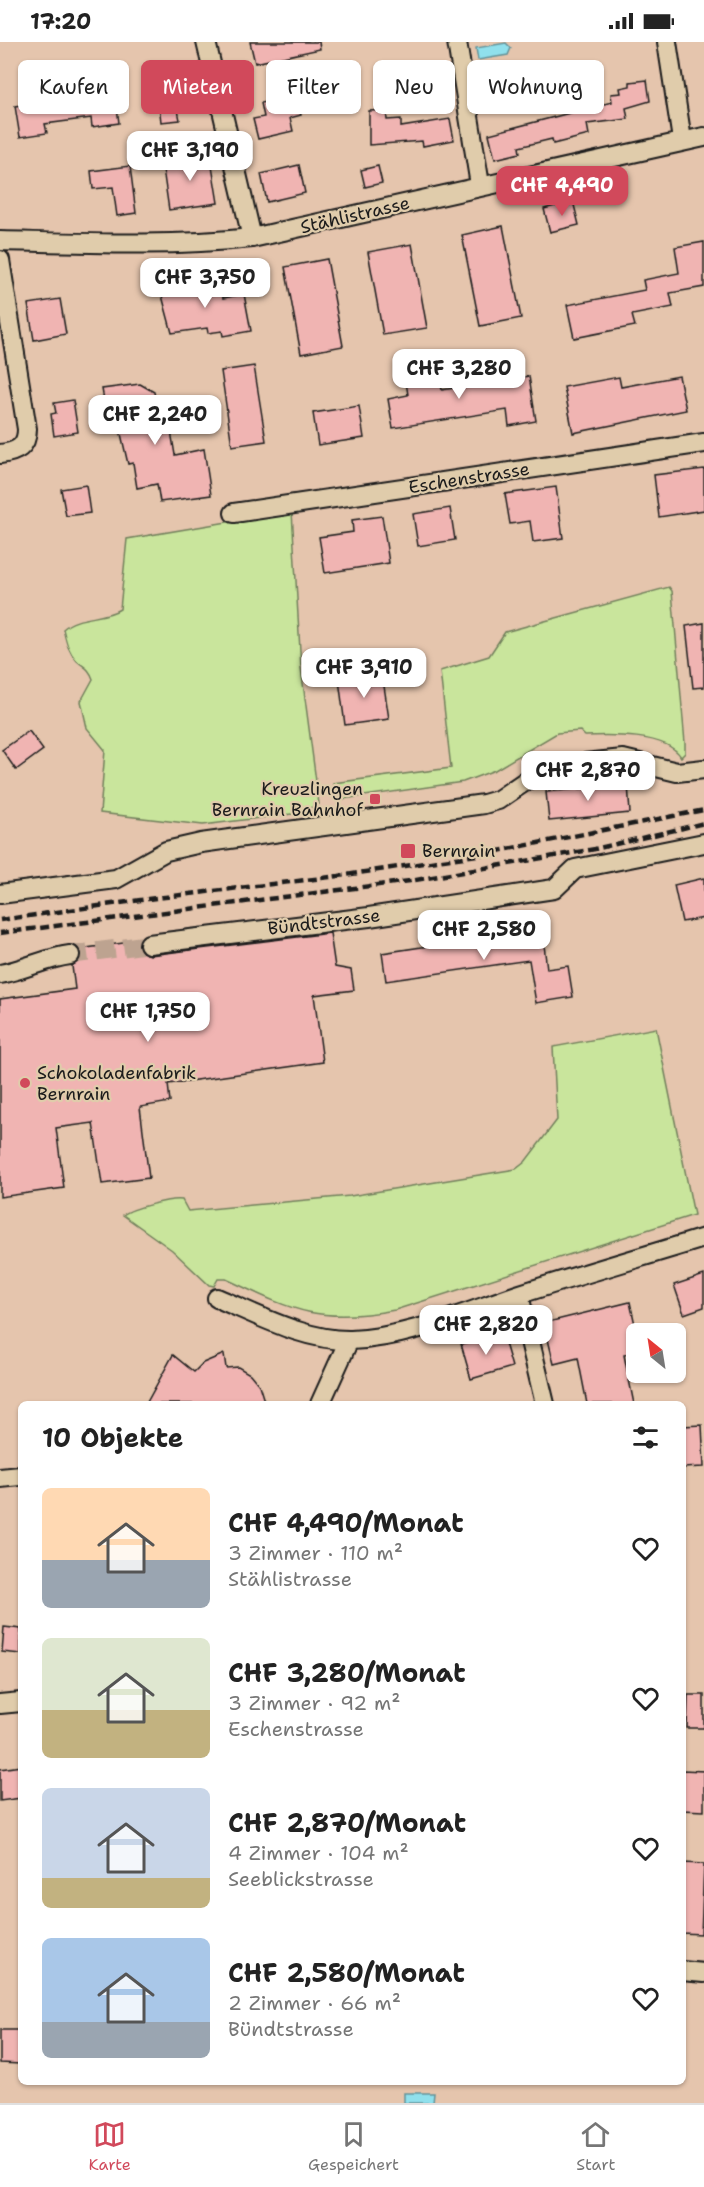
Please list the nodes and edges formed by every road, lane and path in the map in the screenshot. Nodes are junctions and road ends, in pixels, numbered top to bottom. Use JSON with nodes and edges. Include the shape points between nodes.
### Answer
{"nodes":[{"id":1,"x":206,"y":42,"type":"edge"},
{"id":2,"x":457,"y":42,"type":"edge"},
{"id":3,"x":667,"y":42,"type":"edge"},
{"id":4,"x":704,"y":137,"type":"edge"},
{"id":5,"x":682,"y":140,"type":"junction"},
{"id":6,"x":480,"y":185,"type":"junction"},
{"id":7,"x":252,"y":238,"type":"junction"},
{"id":8,"x":0,"y":241,"type":"edge"},
{"id":9,"x":0,"y":260,"type":"edge"},
{"id":10,"x":704,"y":443,"type":"edge"},
{"id":11,"x":0,"y":454,"type":"edge"},
{"id":12,"x":234,"y":513,"type":"dead end"},
{"id":13,"x":704,"y":770,"type":"edge"},
{"id":14,"x":704,"y":843,"type":"edge"},
{"id":15,"x":0,"y":894,"type":"edge"},
{"id":16,"x":149,"y":944,"type":"tunnel mouth"},
{"id":17,"x":70,"y":955,"type":"tunnel mouth"},
{"id":18,"x":0,"y":974,"type":"edge"},
{"id":19,"x":704,"y":1238,"type":"edge"},
{"id":20,"x":519,"y":1294,"type":"junction"},
{"id":21,"x":217,"y":1298,"type":"dead end"},
{"id":22,"x":349,"y":1340,"type":"junction"},
{"id":23,"x":321,"y":1401,"type":"edge"},
{"id":24,"x":544,"y":1401,"type":"edge"},
{"id":25,"x":18,"y":1476,"type":"edge"},
{"id":26,"x":0,"y":1478,"type":"edge"},
{"id":27,"x":18,"y":1702,"type":"edge"},
{"id":28,"x":0,"y":1704,"type":"edge"},
{"id":29,"x":686,"y":1971,"type":"edge"},
{"id":30,"x":704,"y":1973,"type":"edge"}],
"edges":[{"from":1,"to":7,"type":"street"},
{"from":2,"to":6,"type":"street"},
{"from":3,"to":5,"type":"street"},
{"from":4,"to":5,"type":"street","name":"Stählistrasse"},
{"from":5,"to":6,"type":"street","name":"Stählistrasse","via":[[575,167]]},
{"from":6,"to":7,"type":"street","name":"Stählistrasse"},
{"from":7,"to":8,"type":"street","name":"Stählistrasse","via":[[139,244]]},
{"from":9,"to":11,"type":"street","via":[[27,429],[25,444]]},
{"from":10,"to":12,"type":"street","name":"Eschenstrasse"},
{"from":13,"to":15,"type":"street","via":[[677,772],[623,759],[548,769],[498,800],[484,804],[201,843],[166,851],[116,879]]},
{"from":14,"to":16,"type":"street","name":"Bündtstrasse","via":[[575,868],[554,889]]},
{"from":17,"to":18,"type":"street"},
{"from":19,"to":20,"type":"street"},
{"from":20,"to":22,"type":"street","via":[[385,1336]]},
{"from":20,"to":24,"type":"street"},
{"from":21,"to":22,"type":"street","via":[[311,1334]]},
{"from":22,"to":23,"type":"street"},
{"from":25,"to":26,"type":"street"},
{"from":27,"to":28,"type":"street"},
{"from":29,"to":30,"type":"street"}]}
